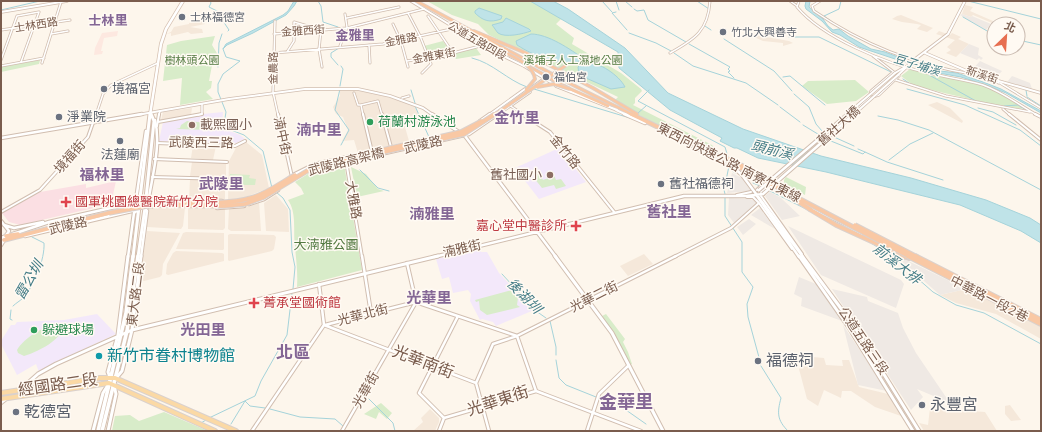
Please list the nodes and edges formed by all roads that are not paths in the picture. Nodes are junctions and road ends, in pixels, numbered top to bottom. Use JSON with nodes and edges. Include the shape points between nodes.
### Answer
{"nodes":[{"id":1,"x":67,"y":1,"type":"edge"},
{"id":2,"x":183,"y":1,"type":"edge"},
{"id":3,"x":411,"y":1,"type":"edge"},
{"id":4,"x":416,"y":1,"type":"edge"},
{"id":5,"x":420,"y":1,"type":"edge"},
{"id":6,"x":710,"y":1,"type":"edge"},
{"id":7,"x":790,"y":1,"type":"edge"},
{"id":8,"x":799,"y":1,"type":"edge"},
{"id":9,"x":820,"y":1,"type":"edge"},
{"id":10,"x":965,"y":1,"type":"edge"},
{"id":11,"x":61,"y":2,"type":"junction"},
{"id":12,"x":399,"y":7,"type":"dead end"},
{"id":13,"x":797,"y":7,"type":"junction"},
{"id":14,"x":425,"y":9,"type":"junction"},
{"id":15,"x":1,"y":12,"type":"edge"},
{"id":16,"x":408,"y":13,"type":"junction"},
{"id":17,"x":345,"y":14,"type":"dead end"},
{"id":18,"x":428,"y":16,"type":"dead end"},
{"id":19,"x":347,"y":18,"type":"junction"},
{"id":20,"x":70,"y":20,"type":"dead end"},
{"id":21,"x":275,"y":21,"type":"dead end"},
{"id":22,"x":54,"y":22,"type":"junction"},
{"id":23,"x":393,"y":24,"type":"dead end"},
{"id":24,"x":33,"y":26,"type":"junction"},
{"id":25,"x":347,"y":28,"type":"junction"},
{"id":26,"x":456,"y":28,"type":"junction"},
{"id":27,"x":12,"y":29,"type":"junction"},
{"id":28,"x":1,"y":30,"type":"edge"},
{"id":29,"x":321,"y":30,"type":"junction"},
{"id":30,"x":68,"y":31,"type":"dead end"},
{"id":31,"x":293,"y":32,"type":"junction"},
{"id":32,"x":438,"y":32,"type":"junction"},
{"id":33,"x":474,"y":32,"type":"junction"},
{"id":34,"x":51,"y":34,"type":"junction"},
{"id":35,"x":274,"y":34,"type":"junction"},
{"id":36,"x":420,"y":36,"type":"junction"},
{"id":37,"x":401,"y":41,"type":"junction"},
{"id":38,"x":369,"y":45,"type":"junction"},
{"id":39,"x":484,"y":45,"type":"junction"},
{"id":40,"x":339,"y":47,"type":"junction"},
{"id":41,"x":319,"y":49,"type":"junction"},
{"id":42,"x":286,"y":52,"type":"junction"},
{"id":43,"x":273,"y":53,"type":"junction"},
{"id":44,"x":453,"y":53,"type":"junction"},
{"id":45,"x":670,"y":53,"type":"dead end"},
{"id":46,"x":869,"y":53,"type":"junction"},
{"id":47,"x":925,"y":53,"type":"junction"},
{"id":48,"x":44,"y":58,"type":"junction"},
{"id":49,"x":428,"y":58,"type":"junction"},
{"id":50,"x":1,"y":60,"type":"edge"},
{"id":51,"x":914,"y":60,"type":"junction"},
{"id":52,"x":407,"y":61,"type":"junction"},
{"id":53,"x":20,"y":62,"type":"junction"},
{"id":54,"x":159,"y":62,"type":"junction"},
{"id":55,"x":42,"y":63,"type":"dead end"},
{"id":56,"x":370,"y":63,"type":"dead end"},
{"id":57,"x":527,"y":65,"type":"junction"},
{"id":58,"x":1,"y":66,"type":"edge"},
{"id":59,"x":563,"y":66,"type":"dead end"},
{"id":60,"x":322,"y":67,"type":"dead end"},
{"id":61,"x":408,"y":67,"type":"dead end"},
{"id":62,"x":905,"y":67,"type":"junction"},
{"id":63,"x":558,"y":70,"type":"junction"},
{"id":64,"x":422,"y":73,"type":"dead end"},
{"id":65,"x":896,"y":74,"type":"junction"},
{"id":66,"x":972,"y":74,"type":"junction"},
{"id":67,"x":546,"y":77,"type":"junction"},
{"id":68,"x":896,"y":80,"type":"junction"},
{"id":69,"x":996,"y":80,"type":"junction"},
{"id":70,"x":999,"y":83,"type":"junction"},
{"id":71,"x":530,"y":88,"type":"junction"},
{"id":72,"x":570,"y":89,"type":"junction"},
{"id":73,"x":526,"y":91,"type":"junction"},
{"id":74,"x":871,"y":91,"type":"junction"},
{"id":75,"x":273,"y":92,"type":"junction"},
{"id":76,"x":354,"y":93,"type":"dead end"},
{"id":77,"x":1041,"y":93,"type":"edge"},
{"id":78,"x":879,"y":95,"type":"junction"},
{"id":79,"x":409,"y":96,"type":"dead end"},
{"id":80,"x":402,"y":98,"type":"dead end"},
{"id":81,"x":869,"y":98,"type":"junction"},
{"id":82,"x":506,"y":103,"type":"junction"},
{"id":83,"x":202,"y":104,"type":"junction"},
{"id":84,"x":360,"y":105,"type":"junction"},
{"id":85,"x":510,"y":106,"type":"junction"},
{"id":86,"x":498,"y":108,"type":"junction"},
{"id":87,"x":1002,"y":108,"type":"junction"},
{"id":88,"x":1041,"y":108,"type":"edge"},
{"id":89,"x":160,"y":111,"type":"junction"},
{"id":90,"x":503,"y":111,"type":"junction"},
{"id":91,"x":150,"y":113,"type":"junction"},
{"id":92,"x":1032,"y":113,"type":"junction"},
{"id":93,"x":636,"y":115,"type":"junction"},
{"id":94,"x":1041,"y":117,"type":"edge"},
{"id":95,"x":485,"y":120,"type":"junction"},
{"id":96,"x":94,"y":122,"type":"junction"},
{"id":97,"x":158,"y":122,"type":"junction"},
{"id":98,"x":157,"y":126,"type":"junction"},
{"id":99,"x":459,"y":131,"type":"junction"},
{"id":100,"x":827,"y":134,"type":"dead end"},
{"id":101,"x":465,"y":136,"type":"junction"},
{"id":102,"x":1,"y":138,"type":"edge"},
{"id":103,"x":1041,"y":140,"type":"edge"},
{"id":104,"x":245,"y":141,"type":"dead end"},
{"id":105,"x":156,"y":143,"type":"junction"},
{"id":106,"x":391,"y":147,"type":"junction"},
{"id":107,"x":372,"y":152,"type":"junction"},
{"id":108,"x":352,"y":156,"type":"junction"},
{"id":109,"x":364,"y":156,"type":"junction"},
{"id":110,"x":346,"y":157,"type":"junction"},
{"id":111,"x":154,"y":159,"type":"junction"},
{"id":112,"x":353,"y":161,"type":"junction"},
{"id":113,"x":227,"y":162,"type":"dead end"},
{"id":114,"x":346,"y":162,"type":"junction"},
{"id":115,"x":297,"y":175,"type":"junction"},
{"id":116,"x":152,"y":177,"type":"junction"},
{"id":117,"x":292,"y":178,"type":"junction"},
{"id":118,"x":227,"y":179,"type":"dead end"},
{"id":119,"x":279,"y":186,"type":"junction"},
{"id":120,"x":769,"y":186,"type":"junction"},
{"id":121,"x":779,"y":189,"type":"junction"},
{"id":122,"x":760,"y":191,"type":"junction"},
{"id":123,"x":263,"y":192,"type":"junction"},
{"id":124,"x":271,"y":192,"type":"junction"},
{"id":125,"x":751,"y":192,"type":"dead end"},
{"id":126,"x":756,"y":193,"type":"junction"},
{"id":127,"x":736,"y":196,"type":"junction"},
{"id":128,"x":265,"y":198,"type":"junction"},
{"id":129,"x":793,"y":198,"type":"junction"},
{"id":130,"x":146,"y":200,"type":"junction"},
{"id":131,"x":187,"y":200,"type":"junction"},
{"id":132,"x":141,"y":201,"type":"junction"},
{"id":133,"x":198,"y":203,"type":"junction"},
{"id":134,"x":759,"y":203,"type":"junction"},
{"id":135,"x":799,"y":203,"type":"junction"},
{"id":136,"x":186,"y":206,"type":"junction"},
{"id":137,"x":808,"y":206,"type":"junction"},
{"id":138,"x":798,"y":207,"type":"dead end"},
{"id":139,"x":145,"y":208,"type":"junction"},
{"id":140,"x":139,"y":209,"type":"junction"},
{"id":141,"x":1,"y":212,"type":"edge"},
{"id":142,"x":615,"y":213,"type":"junction"},
{"id":143,"x":1,"y":221,"type":"edge"},
{"id":144,"x":49,"y":222,"type":"junction"},
{"id":145,"x":4,"y":225,"type":"junction"},
{"id":146,"x":537,"y":231,"type":"junction"},
{"id":147,"x":3,"y":238,"type":"edge"},
{"id":148,"x":1,"y":245,"type":"edge"},
{"id":149,"x":797,"y":254,"type":"junction"},
{"id":150,"x":802,"y":254,"type":"junction"},
{"id":151,"x":920,"y":261,"type":"junction"},
{"id":152,"x":407,"y":262,"type":"junction"},
{"id":153,"x":924,"y":265,"type":"junction"},
{"id":154,"x":365,"y":272,"type":"junction"},
{"id":155,"x":938,"y":272,"type":"junction"},
{"id":156,"x":319,"y":284,"type":"junction"},
{"id":157,"x":832,"y":296,"type":"junction"},
{"id":158,"x":827,"y":297,"type":"junction"},
{"id":159,"x":587,"y":300,"type":"junction"},
{"id":160,"x":416,"y":302,"type":"junction"},
{"id":161,"x":371,"y":313,"type":"junction"},
{"id":162,"x":458,"y":316,"type":"junction"},
{"id":163,"x":1041,"y":320,"type":"edge"},
{"id":164,"x":324,"y":325,"type":"junction"},
{"id":165,"x":1041,"y":325,"type":"edge"},
{"id":166,"x":132,"y":330,"type":"junction"},
{"id":167,"x":127,"y":332,"type":"junction"},
{"id":168,"x":122,"y":334,"type":"junction"},
{"id":169,"x":118,"y":335,"type":"junction"},
{"id":170,"x":517,"y":336,"type":"junction"},
{"id":171,"x":389,"y":349,"type":"junction"},
{"id":172,"x":629,"y":365,"type":"junction"},
{"id":173,"x":433,"y":366,"type":"junction"},
{"id":174,"x":112,"y":381,"type":"junction"},
{"id":175,"x":476,"y":383,"type":"junction"},
{"id":176,"x":19,"y":390,"type":"junction"},
{"id":177,"x":536,"y":391,"type":"junction"},
{"id":178,"x":1,"y":393,"type":"edge"},
{"id":179,"x":8,"y":398,"type":"junction"},
{"id":180,"x":1,"y":399,"type":"edge"},
{"id":181,"x":1,"y":403,"type":"edge"},
{"id":182,"x":483,"y":407,"type":"junction"},
{"id":183,"x":593,"y":412,"type":"junction"},
{"id":184,"x":444,"y":418,"type":"junction"},
{"id":185,"x":93,"y":431,"type":"edge"},
{"id":186,"x":98,"y":431,"type":"edge"},
{"id":187,"x":102,"y":431,"type":"edge"},
{"id":188,"x":108,"y":431,"type":"edge"},
{"id":189,"x":215,"y":431,"type":"edge"},
{"id":190,"x":236,"y":431,"type":"edge"},
{"id":191,"x":252,"y":431,"type":"edge"},
{"id":192,"x":343,"y":431,"type":"edge"},
{"id":193,"x":439,"y":431,"type":"edge"},
{"id":194,"x":489,"y":431,"type":"edge"},
{"id":195,"x":587,"y":431,"type":"edge"},
{"id":196,"x":641,"y":431,"type":"edge"},
{"id":197,"x":662,"y":431,"type":"edge"},
{"id":198,"x":914,"y":431,"type":"edge"},
{"id":199,"x":919,"y":431,"type":"edge"}],
"edges":[{"from":1,"to":11,"type":"street"},
{"from":2,"to":54,"type":"main road","name":"東大路二段","via":[[164,34]]},
{"from":3,"to":14,"type":"street","name":"公道五路四段"},
{"from":4,"to":33,"type":"highway","name":"東西向快速公路 南寮竹東線"},
{"from":5,"to":33,"type":"highway","name":"東西向快速公路 南寮竹東線"},
{"from":6,"to":45,"type":"street","via":[[710,14],[699,36]]},
{"from":7,"to":13,"type":"street"},
{"from":8,"to":13,"type":"street"},
{"from":9,"to":51,"type":"street","via":[[812,6],[814,11],[853,36]]},
{"from":10,"to":47,"type":"street","via":[[948,34]]},
{"from":11,"to":15,"type":"street"},
{"from":11,"to":22,"type":"street"},
{"from":12,"to":19,"type":"street"},
{"from":13,"to":46,"type":"street","via":[[807,17],[843,41]]},
{"from":14,"to":16,"type":"street","name":"金雅西街"},
{"from":14,"to":26,"type":"street","name":"公道五路四段"},
{"from":16,"to":25,"type":"street","name":"金雅西街"},
{"from":16,"to":36,"type":"street"},
{"from":17,"to":19,"type":"street"},
{"from":18,"to":32,"type":"street"},
{"from":19,"to":25,"type":"street"},
{"from":20,"to":22,"type":"street","name":"士林西路"},
{"from":21,"to":35,"type":"street","name":"金農路"},
{"from":22,"to":24,"type":"street","name":"士林西路"},
{"from":22,"to":34,"type":"street"},
{"from":23,"to":37,"type":"street"},
{"from":24,"to":27,"type":"street","name":"士林西路"},
{"from":24,"to":27,"type":"street","via":[[39,12],[17,16]]},
{"from":24,"to":53,"type":"street"},
{"from":25,"to":29,"type":"street","name":"金雅西街"},
{"from":25,"to":40,"type":"street"},
{"from":26,"to":32,"type":"street","name":"金雅路"},
{"from":26,"to":39,"type":"street","name":"公道五路四段"},
{"from":27,"to":28,"type":"street","name":"士林西路"},
{"from":27,"to":50,"type":"street"},
{"from":29,"to":31,"type":"street","name":"金雅西街"},
{"from":29,"to":31,"type":"street","via":[[294,22]]},
{"from":29,"to":41,"type":"street"},
{"from":30,"to":34,"type":"street"},
{"from":31,"to":35,"type":"street","name":"金雅西街"},
{"from":31,"to":42,"type":"street","via":[[294,41]]},
{"from":32,"to":36,"type":"street","name":"金雅路"},
{"from":32,"to":44,"type":"street"},
{"from":33,"to":57,"type":"highway","bridge":true},
{"from":33,"to":63,"type":"highway","via":[[519,49]]},
{"from":33,"to":93,"type":"highway","name":"東西向快速公路 南寮竹東線"},
{"from":34,"to":48,"type":"street"},
{"from":35,"to":43,"type":"street","name":"金農路"},
{"from":36,"to":37,"type":"street","name":"金雅路"},
{"from":36,"to":49,"type":"street"},
{"from":37,"to":38,"type":"street","name":"金雅路"},
{"from":37,"to":52,"type":"street"},
{"from":38,"to":40,"type":"street","name":"金雅路"},
{"from":38,"to":56,"type":"street"},
{"from":39,"to":44,"type":"street","name":"金雅東街"},
{"from":39,"to":67,"type":"street","name":"公道五路四段"},
{"from":40,"to":41,"type":"street","name":"金雅路"},
{"from":41,"to":42,"type":"street","name":"金雅路"},
{"from":41,"to":60,"type":"street"},
{"from":42,"to":43,"type":"street","name":"金雅路"},
{"from":43,"to":75,"type":"street","name":"金農路"},
{"from":44,"to":49,"type":"street","name":"金雅東街"},
{"from":46,"to":62,"type":"street"},
{"from":46,"to":65,"type":"street"},
{"from":47,"to":51,"type":"street"},
{"from":47,"to":66,"type":"street","name":"新溪街"},
{"from":48,"to":53,"type":"street"},
{"from":48,"to":55,"type":"street"},
{"from":49,"to":52,"type":"street","name":"金雅東街"},
{"from":49,"to":64,"type":"street","via":[[431,64]]},
{"from":51,"to":62,"type":"street"},
{"from":51,"to":66,"type":"street"},
{"from":52,"to":61,"type":"street"},
{"from":53,"to":58,"type":"street"},
{"from":54,"to":91,"type":"main road","name":"東大路二段"},
{"from":54,"to":96,"type":"street","name":"境福街","via":[[111,85],[103,94]]},
{"from":57,"to":67,"type":"highway"},
{"from":57,"to":73,"type":"highway","bridge":true,"via":[[536,77]]},
{"from":59,"to":63,"type":"highway","name":"武陵路高架橋"},
{"from":62,"to":65,"type":"street"},
{"from":62,"to":92,"type":"street","via":[[990,87]]},
{"from":63,"to":67,"type":"highway","name":"武陵路高架橋","bridge":true},
{"from":63,"to":93,"type":"highway"},
{"from":65,"to":68,"type":"street","via":[[899,76]]},
{"from":65,"to":74,"type":"street","via":[[892,73]]},
{"from":65,"to":122,"type":"street","name":"舊社大橋","bridge":true},
{"from":65,"to":122,"type":"street","name":"舊社大橋","bridge":true},
{"from":66,"to":69,"type":"street","name":"新溪街"},
{"from":66,"to":70,"type":"street"},
{"from":67,"to":71,"type":"street","name":"武陵路","bridge":true},
{"from":67,"to":72,"type":"highway","bridge":true},
{"from":67,"to":73,"type":"highway","name":"武陵路高架橋","bridge":true},
{"from":67,"to":126,"type":"street","name":"公道五路四段","via":[[557,86],[660,130],[732,166]]},
{"from":68,"to":78,"type":"street"},
{"from":68,"to":87,"type":"street","via":[[934,93]]},
{"from":69,"to":70,"type":"street"},
{"from":69,"to":77,"type":"street","name":"新溪街"},
{"from":70,"to":88,"type":"street"},
{"from":71,"to":82,"type":"street","name":"武陵路"},
{"from":71,"to":85,"type":"street","name":"武陵路","via":[[530,92]]},
{"from":72,"to":73,"type":"highway","bridge":true,"via":[[546,84]]},
{"from":72,"to":93,"type":"highway"},
{"from":73,"to":95,"type":"highway","name":"武陵路高架橋","bridge":true},
{"from":74,"to":78,"type":"street"},
{"from":74,"to":81,"type":"street"},
{"from":75,"to":83,"type":"street"},
{"from":75,"to":99,"type":"street","via":[[320,88],[368,91],[423,108]]},
{"from":75,"to":117,"type":"street","name":"湳中街"},
{"from":76,"to":84,"type":"street"},
{"from":78,"to":81,"type":"street"},
{"from":79,"to":80,"type":"street"},
{"from":81,"to":100,"type":"street"},
{"from":82,"to":85,"type":"street","name":"金竹路"},
{"from":82,"to":86,"type":"street","name":"武陵路"},
{"from":83,"to":89,"type":"street"},
{"from":83,"to":97,"type":"street","via":[[202,114]]},
{"from":84,"to":106,"type":"street","via":[[378,101]]},
{"from":84,"to":107,"type":"street"},
{"from":85,"to":90,"type":"street","name":"武陵路"},
{"from":85,"to":142,"type":"street","name":"金竹路","via":[[550,132]]},
{"from":86,"to":90,"type":"street"},
{"from":86,"to":95,"type":"street","name":"武陵路"},
{"from":87,"to":92,"type":"street"},
{"from":87,"to":103,"type":"street"},
{"from":89,"to":91,"type":"street"},
{"from":89,"to":97,"type":"street","name":"東大路二段"},
{"from":90,"to":95,"type":"street","name":"武陵路"},
{"from":91,"to":96,"type":"street"},
{"from":91,"to":98,"type":"street"},
{"from":91,"to":130,"type":"main road","name":"東大路二段","via":[[154,121]]},
{"from":91,"to":132,"type":"main road","name":"東大路二段"},
{"from":92,"to":94,"type":"street"},
{"from":93,"to":121,"type":"highway","name":"東西向快速公路 南寮竹東線","bridge":true},
{"from":93,"to":163,"type":"highway","name":"東西向快速公路 南寮竹東線","bridge":true,"via":[[736,163]]},
{"from":95,"to":99,"type":"street","name":"武陵路"},
{"from":95,"to":101,"type":"street","name":"武陵路"},
{"from":95,"to":109,"type":"highway","bridge":true,"via":[[467,132]]},
{"from":95,"to":115,"type":"highway","name":"武陵路高架橋","bridge":true,"via":[[464,134],[317,167]]},
{"from":96,"to":102,"type":"street"},
{"from":96,"to":141,"type":"street","name":"境福街","via":[[88,137],[40,190]]},
{"from":97,"to":98,"type":"street","name":"東大路二段"},
{"from":98,"to":105,"type":"street","name":"東大路二段"},
{"from":99,"to":101,"type":"street"},
{"from":99,"to":106,"type":"street","name":"武陵路"},
{"from":101,"to":112,"type":"street","name":"武陵路"},
{"from":101,"to":146,"type":"street"},
{"from":104,"to":105,"type":"street","name":"武陵西三路","via":[[235,146]]},
{"from":105,"to":111,"type":"street","name":"東大路二段"},
{"from":106,"to":107,"type":"street","name":"武陵路"},
{"from":107,"to":108,"type":"street","name":"武陵路"},
{"from":108,"to":109,"type":"highway"},
{"from":108,"to":110,"type":"street","name":"武陵路"},
{"from":109,"to":112,"type":"highway"},
{"from":110,"to":114,"type":"street","name":"大雅路"},
{"from":110,"to":117,"type":"street","name":"武陵路","via":[[309,166]]},
{"from":111,"to":113,"type":"street"},
{"from":111,"to":116,"type":"street","name":"東大路二段"},
{"from":112,"to":114,"type":"street","name":"武陵路"},
{"from":114,"to":117,"type":"street","name":"武陵路","via":[[314,169]]},
{"from":114,"to":154,"type":"street","name":"大雅路"},
{"from":115,"to":133,"type":"highway","bridge":true,"via":[[266,195],[248,201],[234,204]]},
{"from":115,"to":147,"type":"highway","name":"武陵路高架橋","bridge":true,"via":[[264,197],[245,204],[152,205],[110,212]]},
{"from":116,"to":118,"type":"street"},
{"from":116,"to":130,"type":"street","name":"東大路二段","via":[[149,197]]},
{"from":117,"to":119,"type":"street"},
{"from":119,"to":124,"type":"street","bridge":true},
{"from":119,"to":124,"type":"street","bridge":true},
{"from":120,"to":122,"type":"street","bridge":true},
{"from":120,"to":122,"type":"street","bridge":true,"via":[[764,183]]},
{"from":120,"to":129,"type":"street","name":"中華路一段2巷"},
{"from":121,"to":153,"type":"highway","bridge":true,"via":[[836,225]]},
{"from":121,"to":165,"type":"highway","name":"東西向快速公路 南寮竹東線","bridge":true},
{"from":122,"to":126,"type":"street"},
{"from":122,"to":126,"type":"street"},
{"from":122,"to":150,"type":"street","name":"公道五路三段"},
{"from":123,"to":124,"type":"street","name":"武陵路"},
{"from":123,"to":128,"type":"street"},
{"from":123,"to":131,"type":"street","name":"武陵路","via":[[231,201]]},
{"from":124,"to":128,"type":"street","name":"武陵路"},
{"from":125,"to":127,"type":"street"},
{"from":126,"to":127,"type":"street"},
{"from":126,"to":149,"type":"street","name":"公道五路三段"},
{"from":126,"to":150,"type":"street","name":"公道五路三段"},
{"from":127,"to":134,"type":"street","name":"公道五路三段","via":[[752,197]]},
{"from":127,"to":142,"type":"street","name":"湳雅街","via":[[684,196]]},
{"from":128,"to":136,"type":"street","name":"武陵路","via":[[233,207]]},
{"from":129,"to":135,"type":"street","name":"中華路一段2巷"},
{"from":129,"to":137,"type":"street","name":"中華路一段2巷"},
{"from":130,"to":131,"type":"street","name":"武陵路"},
{"from":130,"to":132,"type":"street","name":"武陵路"},
{"from":130,"to":139,"type":"main road","name":"東大路二段"},
{"from":131,"to":133,"type":"highway"},
{"from":132,"to":140,"type":"main road","name":"東大路二段"},
{"from":132,"to":144,"type":"street","name":"武陵路"},
{"from":133,"to":136,"type":"highway"},
{"from":134,"to":149,"type":"street","name":"公道五路三段"},
{"from":134,"to":159,"type":"street","name":"光華二街","via":[[731,228]]},
{"from":135,"to":137,"type":"street","name":"中華路一段2巷"},
{"from":135,"to":138,"type":"street","bridge":true},
{"from":136,"to":139,"type":"street","name":"武陵路"},
{"from":137,"to":151,"type":"street","name":"中華路一段2巷"},
{"from":139,"to":140,"type":"street","name":"武陵路"},
{"from":139,"to":166,"type":"street","name":"東大路二段","via":[[147,211]]},
{"from":139,"to":167,"type":"main road","name":"東大路二段"},
{"from":140,"to":147,"type":"street","name":"武陵路","via":[[35,234]]},
{"from":140,"to":168,"type":"main road","name":"東大路二段"},
{"from":140,"to":169,"type":"street","name":"東大路二段","via":[[134,213]]},
{"from":142,"to":146,"type":"street","name":"湳雅街"},
{"from":143,"to":145,"type":"street"},
{"from":144,"to":145,"type":"street","via":[[14,228]]},
{"from":144,"to":147,"type":"street","name":"武陵路"},
{"from":145,"to":147,"type":"street","via":[[9,231]]},
{"from":146,"to":152,"type":"street","name":"湳雅街"},
{"from":146,"to":159,"type":"street"},
{"from":147,"to":148,"type":"street"},
{"from":149,"to":158,"type":"street","name":"公道五路三段"},
{"from":150,"to":157,"type":"street","name":"公道五路三段"},
{"from":151,"to":153,"type":"street","name":"中華路一段2巷"},
{"from":151,"to":155,"type":"street","name":"中華路一段2巷"},
{"from":152,"to":154,"type":"street","name":"湳雅街"},
{"from":152,"to":160,"type":"street"},
{"from":153,"to":155,"type":"street","name":"中華路一段2巷"},
{"from":154,"to":156,"type":"street","name":"湳雅街"},
{"from":154,"to":161,"type":"street","name":"大雅路"},
{"from":155,"to":165,"type":"street","name":"中華路一段2巷"},
{"from":156,"to":164,"type":"street"},
{"from":156,"to":166,"type":"street","name":"湳雅街"},
{"from":157,"to":158,"type":"street"},
{"from":157,"to":199,"type":"street","name":"公道五路三段","via":[[878,362]]},
{"from":158,"to":198,"type":"street","name":"公道五路三段","via":[[871,361]]},
{"from":159,"to":170,"type":"street","name":"光華二街"},
{"from":159,"to":172,"type":"street","via":[[612,333]]},
{"from":160,"to":161,"type":"street","name":"光華北街"},
{"from":160,"to":162,"type":"street"},
{"from":160,"to":171,"type":"street","name":"光華街"},
{"from":161,"to":164,"type":"street","name":"光華北街"},
{"from":162,"to":170,"type":"street"},
{"from":162,"to":173,"type":"street"},
{"from":164,"to":171,"type":"street","name":"光華南街"},
{"from":164,"to":191,"type":"street"},
{"from":166,"to":167,"type":"street","name":"湳雅街"},
{"from":166,"to":174,"type":"street","name":"東大路二段","via":[[122,371]]},
{"from":167,"to":168,"type":"street","name":"湳雅街"},
{"from":167,"to":174,"type":"main road","name":"東大路二段"},
{"from":168,"to":169,"type":"street","name":"湳雅街"},
{"from":168,"to":174,"type":"main road","name":"東大路二段"},
{"from":169,"to":174,"type":"street","name":"東大路二段","via":[[108,372]]},
{"from":169,"to":176,"type":"street","name":"湳雅街","via":[[38,374]]},
{"from":170,"to":175,"type":"street","name":"光華二街","via":[[493,344]]},
{"from":170,"to":177,"type":"street","name":"光華東街"},
{"from":171,"to":173,"type":"street","name":"光華南街"},
{"from":171,"to":192,"type":"street","name":"光華街"},
{"from":172,"to":183,"type":"street","via":[[599,394]]},
{"from":172,"to":197,"type":"street"},
{"from":173,"to":175,"type":"street","name":"光華南街"},
{"from":173,"to":184,"type":"street","via":[[419,393]]},
{"from":174,"to":176,"type":"main road","name":"經國路二段","via":[[100,378]]},
{"from":174,"to":179,"type":"main road","name":"經國路二段"},
{"from":174,"to":185,"type":"street","name":"東大路二段","via":[[103,393]]},
{"from":174,"to":186,"type":"main road","name":"東大路二段"},
{"from":174,"to":187,"type":"main road","name":"東大路二段"},
{"from":174,"to":188,"type":"street","name":"東大路二段","via":[[116,394]]},
{"from":174,"to":189,"type":"main road"},
{"from":174,"to":190,"type":"main road"},
{"from":175,"to":182,"type":"street"},
{"from":176,"to":178,"type":"main road","name":"經國路二段"},
{"from":176,"to":179,"type":"street"},
{"from":177,"to":182,"type":"street","name":"光華東街"},
{"from":177,"to":183,"type":"street"},
{"from":179,"to":180,"type":"main road","name":"經國路二段"},
{"from":179,"to":181,"type":"street"},
{"from":182,"to":184,"type":"street","name":"光華東街"},
{"from":182,"to":194,"type":"street"},
{"from":183,"to":195,"type":"street"},
{"from":183,"to":196,"type":"street"},
{"from":184,"to":193,"type":"street"}]}
